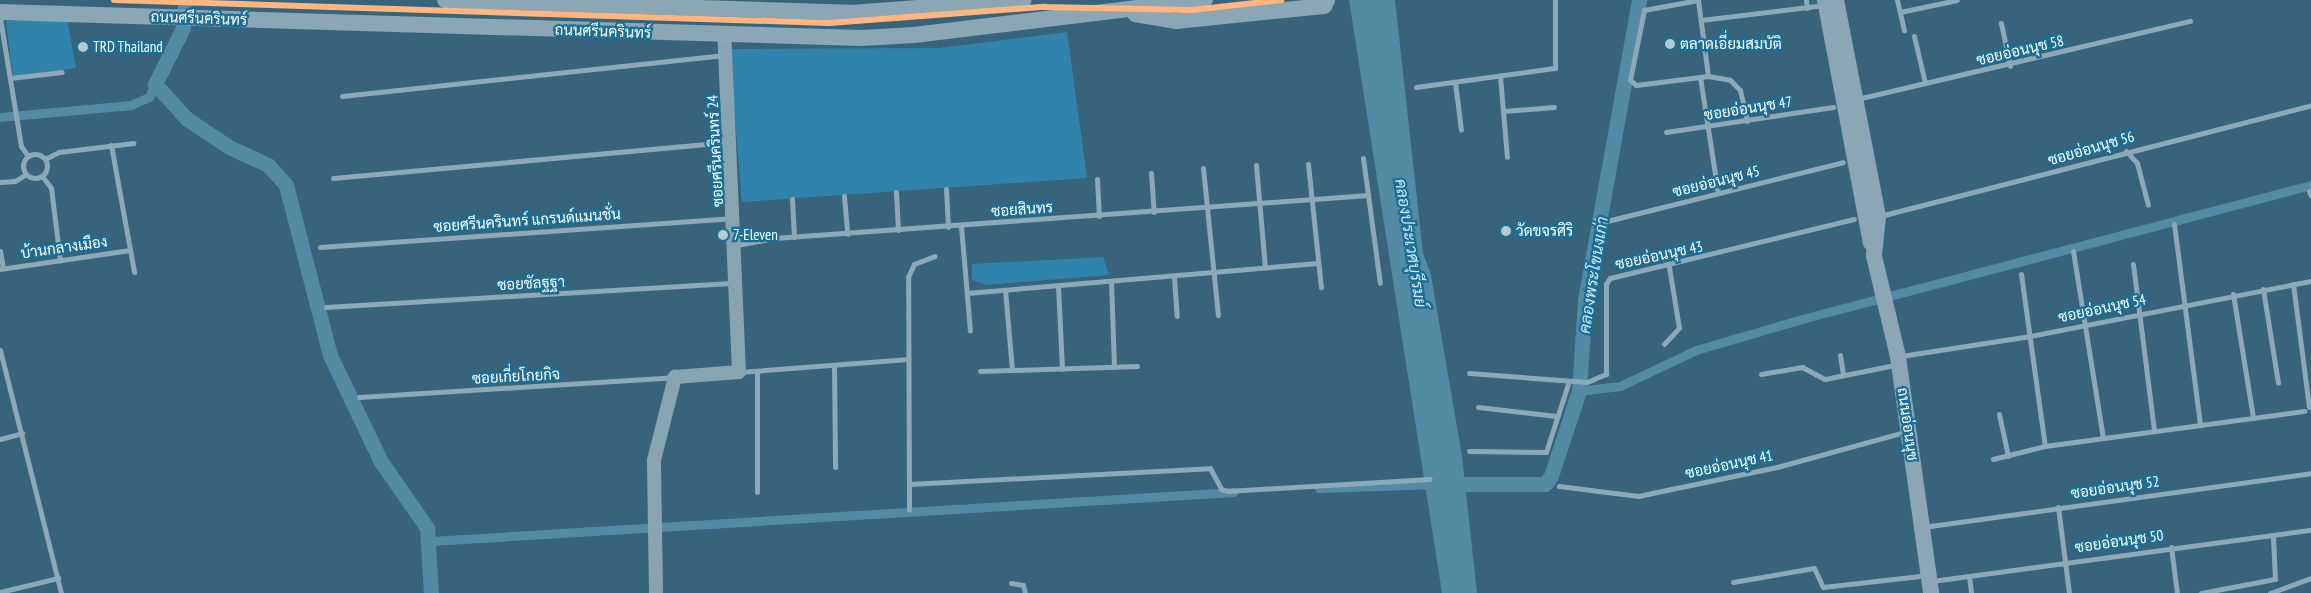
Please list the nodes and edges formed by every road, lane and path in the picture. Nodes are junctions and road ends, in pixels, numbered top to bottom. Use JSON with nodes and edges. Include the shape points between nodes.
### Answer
{"nodes":[{"id":1,"x":444,"y":0,"type":"edge"},
{"id":2,"x":1024,"y":0,"type":"edge"},
{"id":3,"x":1205,"y":0,"type":"edge"},
{"id":4,"x":1327,"y":0,"type":"edge"},
{"id":5,"x":1555,"y":0,"type":"edge"},
{"id":6,"x":1698,"y":0,"type":"edge"},
{"id":7,"x":1836,"y":0,"type":"edge"},
{"id":8,"x":1897,"y":0,"type":"edge"},
{"id":9,"x":1957,"y":0,"type":"edge"},
{"id":10,"x":1814,"y":3,"type":"edge"},
{"id":11,"x":0,"y":12,"type":"edge"},
{"id":12,"x":1123,"y":12,"type":"junction"},
{"id":13,"x":1900,"y":12,"type":"junction"},
{"id":14,"x":0,"y":18,"type":"edge"},
{"id":15,"x":1701,"y":20,"type":"junction"},
{"id":16,"x":2190,"y":21,"type":"dead end"},
{"id":17,"x":2001,"y":23,"type":"dead end"},
{"id":18,"x":1904,"y":30,"type":"dead end"},
{"id":19,"x":724,"y":35,"type":"junction"},
{"id":20,"x":1914,"y":36,"type":"dead end"},
{"id":21,"x":725,"y":55,"type":"junction"},
{"id":22,"x":2010,"y":66,"type":"junction"},
{"id":23,"x":62,"y":72,"type":"dead end"},
{"id":24,"x":1500,"y":76,"type":"junction"},
{"id":25,"x":1708,"y":76,"type":"junction"},
{"id":26,"x":1700,"y":77,"type":"junction"},
{"id":27,"x":10,"y":78,"type":"junction"},
{"id":28,"x":1455,"y":82,"type":"junction"},
{"id":29,"x":1925,"y":83,"type":"junction"},
{"id":30,"x":1416,"y":87,"type":"dead end"},
{"id":31,"x":342,"y":96,"type":"dead end"},
{"id":32,"x":1854,"y":100,"type":"junction"},
{"id":33,"x":2311,"y":105,"type":"edge"},
{"id":34,"x":1554,"y":107,"type":"dead end"},
{"id":35,"x":1833,"y":107,"type":"junction"},
{"id":36,"x":1504,"y":111,"type":"junction"},
{"id":37,"x":1746,"y":121,"type":"junction"},
{"id":38,"x":1707,"y":128,"type":"junction"},
{"id":39,"x":1461,"y":130,"type":"dead end"},
{"id":40,"x":1666,"y":132,"type":"dead end"},
{"id":41,"x":731,"y":142,"type":"junction"},
{"id":42,"x":133,"y":143,"type":"dead end"},
{"id":43,"x":111,"y":145,"type":"junction"},
{"id":44,"x":2126,"y":151,"type":"junction"},
{"id":45,"x":28,"y":156,"type":"junction"},
{"id":46,"x":1507,"y":157,"type":"dead end"},
{"id":47,"x":1364,"y":158,"type":"dead end"},
{"id":48,"x":45,"y":159,"type":"junction"},
{"id":49,"x":1843,"y":162,"type":"junction"},
{"id":50,"x":1308,"y":164,"type":"dead end"},
{"id":51,"x":1256,"y":165,"type":"dead end"},
{"id":52,"x":1203,"y":168,"type":"dead end"},
{"id":53,"x":1151,"y":173,"type":"dead end"},
{"id":54,"x":26,"y":174,"type":"junction"},
{"id":55,"x":42,"y":176,"type":"junction"},
{"id":56,"x":333,"y":178,"type":"dead end"},
{"id":57,"x":1097,"y":179,"type":"dead end"},
{"id":58,"x":0,"y":182,"type":"edge"},
{"id":59,"x":946,"y":189,"type":"dead end"},
{"id":60,"x":896,"y":192,"type":"dead end"},
{"id":61,"x":1718,"y":193,"type":"junction"},
{"id":62,"x":1368,"y":195,"type":"junction"},
{"id":63,"x":844,"y":196,"type":"dead end"},
{"id":64,"x":792,"y":199,"type":"dead end"},
{"id":65,"x":1311,"y":200,"type":"junction"},
{"id":66,"x":1260,"y":204,"type":"junction"},
{"id":67,"x":2148,"y":205,"type":"dead end"},
{"id":68,"x":1208,"y":208,"type":"junction"},
{"id":69,"x":1154,"y":212,"type":"junction"},
{"id":70,"x":1099,"y":216,"type":"junction"},
{"id":71,"x":735,"y":218,"type":"junction"},
{"id":72,"x":1866,"y":218,"type":"junction"},
{"id":73,"x":1597,"y":220,"type":"dead end"},
{"id":74,"x":2174,"y":224,"type":"dead end"},
{"id":75,"x":962,"y":226,"type":"junction"},
{"id":76,"x":948,"y":227,"type":"junction"},
{"id":77,"x":898,"y":230,"type":"junction"},
{"id":78,"x":848,"y":234,"type":"junction"},
{"id":79,"x":794,"y":237,"type":"junction"},
{"id":80,"x":774,"y":238,"type":"junction"},
{"id":81,"x":736,"y":240,"type":"junction"},
{"id":82,"x":320,"y":246,"type":"dead end"},
{"id":83,"x":130,"y":250,"type":"junction"},
{"id":84,"x":0,"y":251,"type":"edge"},
{"id":85,"x":2072,"y":252,"type":"dead end"},
{"id":86,"x":935,"y":256,"type":"dead end"},
{"id":87,"x":60,"y":260,"type":"junction"},
{"id":88,"x":1318,"y":263,"type":"junction"},
{"id":89,"x":2133,"y":264,"type":"dead end"},
{"id":90,"x":1669,"y":267,"type":"junction"},
{"id":91,"x":1,"y":268,"type":"edge"},
{"id":92,"x":1265,"y":268,"type":"junction"},
{"id":93,"x":134,"y":272,"type":"dead end"},
{"id":94,"x":1215,"y":272,"type":"junction"},
{"id":95,"x":2021,"y":274,"type":"dead end"},
{"id":96,"x":1174,"y":277,"type":"junction"},
{"id":97,"x":1111,"y":281,"type":"junction"},
{"id":98,"x":2311,"y":281,"type":"edge"},
{"id":99,"x":1380,"y":282,"type":"dead end"},
{"id":100,"x":737,"y":283,"type":"junction"},
{"id":101,"x":2293,"y":284,"type":"junction"},
{"id":102,"x":1058,"y":286,"type":"junction"},
{"id":103,"x":1321,"y":287,"type":"dead end"},
{"id":104,"x":2263,"y":289,"type":"junction"},
{"id":105,"x":1005,"y":290,"type":"junction"},
{"id":106,"x":967,"y":294,"type":"junction"},
{"id":107,"x":2233,"y":294,"type":"junction"},
{"id":108,"x":2186,"y":303,"type":"junction"},
{"id":109,"x":326,"y":308,"type":"dead end"},
{"id":110,"x":2140,"y":313,"type":"junction"},
{"id":111,"x":1218,"y":315,"type":"dead end"},
{"id":112,"x":1177,"y":316,"type":"dead end"},
{"id":113,"x":2084,"y":324,"type":"junction"},
{"id":114,"x":970,"y":332,"type":"dead end"},
{"id":115,"x":2030,"y":336,"type":"junction"},
{"id":116,"x":1664,"y":344,"type":"dead end"},
{"id":117,"x":0,"y":350,"type":"edge"},
{"id":118,"x":1840,"y":354,"type":"dead end"},
{"id":119,"x":909,"y":359,"type":"junction"},
{"id":120,"x":1892,"y":360,"type":"junction"},
{"id":121,"x":834,"y":365,"type":"junction"},
{"id":122,"x":1137,"y":366,"type":"dead end"},
{"id":123,"x":1114,"y":367,"type":"junction"},
{"id":124,"x":1062,"y":368,"type":"junction"},
{"id":125,"x":1012,"y":370,"type":"junction"},
{"id":126,"x":757,"y":371,"type":"junction"},
{"id":127,"x":980,"y":371,"type":"dead end"},
{"id":128,"x":739,"y":372,"type":"junction"},
{"id":129,"x":1468,"y":373,"type":"dead end"},
{"id":130,"x":1760,"y":374,"type":"dead end"},
{"id":131,"x":1843,"y":375,"type":"junction"},
{"id":132,"x":675,"y":377,"type":"junction"},
{"id":133,"x":2278,"y":383,"type":"dead end"},
{"id":134,"x":1568,"y":384,"type":"junction"},
{"id":135,"x":359,"y":397,"type":"dead end"},
{"id":136,"x":1478,"y":408,"type":"dead end"},
{"id":137,"x":1999,"y":414,"type":"dead end"},
{"id":138,"x":1556,"y":416,"type":"junction"},
{"id":139,"x":2253,"y":418,"type":"junction"},
{"id":140,"x":2200,"y":425,"type":"junction"},
{"id":141,"x":2154,"y":431,"type":"junction"},
{"id":142,"x":22,"y":433,"type":"junction"},
{"id":143,"x":1901,"y":433,"type":"junction"},
{"id":144,"x":2103,"y":438,"type":"junction"},
{"id":145,"x":0,"y":439,"type":"edge"},
{"id":146,"x":2044,"y":446,"type":"junction"},
{"id":147,"x":1469,"y":451,"type":"dead end"},
{"id":148,"x":2008,"y":456,"type":"junction"},
{"id":149,"x":1993,"y":460,"type":"dead end"},
{"id":150,"x":835,"y":467,"type":"dead end"},
{"id":151,"x":2311,"y":473,"type":"edge"},
{"id":152,"x":1430,"y":479,"type":"dead end"},
{"id":153,"x":909,"y":484,"type":"junction"},
{"id":154,"x":1559,"y":486,"type":"dead end"},
{"id":155,"x":757,"y":492,"type":"dead end"},
{"id":156,"x":2058,"y":507,"type":"junction"},
{"id":157,"x":909,"y":510,"type":"dead end"},
{"id":158,"x":1919,"y":527,"type":"junction"},
{"id":159,"x":2311,"y":530,"type":"edge"},
{"id":160,"x":2273,"y":536,"type":"junction"},
{"id":161,"x":2171,"y":547,"type":"junction"},
{"id":162,"x":2065,"y":561,"type":"junction"},
{"id":163,"x":1969,"y":576,"type":"junction"},
{"id":164,"x":58,"y":578,"type":"junction"},
{"id":165,"x":2311,"y":578,"type":"edge"},
{"id":166,"x":1733,"y":582,"type":"dead end"},
{"id":167,"x":1011,"y":583,"type":"dead end"},
{"id":168,"x":1926,"y":586,"type":"edge"},
{"id":169,"x":0,"y":592,"type":"edge"},
{"id":170,"x":2277,"y":592,"type":"edge"},
{"id":171,"x":61,"y":593,"type":"edge"},
{"id":172,"x":656,"y":593,"type":"edge"},
{"id":173,"x":1026,"y":593,"type":"edge"},
{"id":174,"x":1971,"y":593,"type":"edge"},
{"id":175,"x":2069,"y":593,"type":"edge"},
{"id":176,"x":2177,"y":593,"type":"edge"},
{"id":177,"x":2201,"y":593,"type":"edge"},
{"id":178,"x":2270,"y":593,"type":"edge"}],
"edges":[{"from":1,"to":2,"type":"main road","name":"ถนนศรีนครินทร์","via":[[850,13]]},
{"from":3,"to":12,"type":"main road","name":"ถนนศรีนครินทร์"},
{"from":4,"to":12,"type":"main road","via":[[1324,6],[1176,21]]},
{"from":5,"to":24,"type":"street","via":[[1556,67]]},
{"from":6,"to":15,"type":"street"},
{"from":6,"to":26,"type":"street","via":[[1644,10],[1630,75],[1636,85]]},
{"from":7,"to":32,"type":"main road","name":"ถนนอ่อนนุช"},
{"from":8,"to":13,"type":"street"},
{"from":9,"to":13,"type":"street"},
{"from":10,"to":15,"type":"street"},
{"from":10,"to":35,"type":"main road","name":"ถนนอ่อนนุช"},
{"from":10,"to":72,"type":"main road","name":"ถนนอ่อนนุช"},
{"from":11,"to":19,"type":"main road","name":"ถนนศรีนครินทร์"},
{"from":12,"to":19,"type":"main road","name":"ถนนศรีนครินทร์","via":[[914,35]]},
{"from":13,"to":18,"type":"street"},
{"from":14,"to":27,"type":"street"},
{"from":15,"to":25,"type":"street"},
{"from":16,"to":22,"type":"street","name":"ซอยอ่อนนุช 58"},
{"from":17,"to":22,"type":"street"},
{"from":19,"to":21,"type":"street","name":"ซอยศรีนครินทร์ 24"},
{"from":20,"to":29,"type":"street"},
{"from":21,"to":31,"type":"street"},
{"from":21,"to":41,"type":"street","name":"ซอยศรีนครินทร์ 24"},
{"from":22,"to":29,"type":"street","name":"ซอยอ่อนนุช 58"},
{"from":23,"to":27,"type":"street"},
{"from":24,"to":28,"type":"street"},
{"from":24,"to":36,"type":"street"},
{"from":25,"to":26,"type":"street"},
{"from":25,"to":37,"type":"street","via":[[1730,80],[1740,90]]},
{"from":26,"to":38,"type":"street"},
{"from":27,"to":45,"type":"street","via":[[18,132]]},
{"from":28,"to":30,"type":"street"},
{"from":28,"to":39,"type":"street"},
{"from":29,"to":32,"type":"street","name":"ซอยอ่อนนุช 58"},
{"from":32,"to":72,"type":"main road","name":"ถนนอ่อนนุช"},
{"from":33,"to":44,"type":"street","name":"ซอยอ่อนนุช 56"},
{"from":34,"to":36,"type":"street"},
{"from":35,"to":37,"type":"street","name":"ซอยอ่อนนุช 47"},
{"from":35,"to":49,"type":"main road","name":"ถนนอ่อนนุช"},
{"from":36,"to":46,"type":"street"},
{"from":37,"to":38,"type":"street","name":"ซอยอ่อนนุช 47"},
{"from":38,"to":40,"type":"street","name":"ซอยอ่อนนุช 47"},
{"from":38,"to":61,"type":"street"},
{"from":41,"to":56,"type":"street"},
{"from":41,"to":71,"type":"street","name":"ซอยศรีนครินทร์ 24"},
{"from":42,"to":43,"type":"street"},
{"from":43,"to":48,"type":"street","via":[[59,152]]},
{"from":43,"to":83,"type":"street"},
{"from":44,"to":67,"type":"street","via":[[2137,163]]},
{"from":44,"to":72,"type":"street","name":"ซอยอ่อนนุช 56"},
{"from":45,"to":48,"type":"street","via":[[35,154]]},
{"from":45,"to":54,"type":"street","via":[[23,163]]},
{"from":47,"to":62,"type":"street"},
{"from":48,"to":55,"type":"street"},
{"from":49,"to":61,"type":"street","name":"ซอยอ่อนนุช 45"},
{"from":49,"to":72,"type":"main road","name":"ถนนอ่อนนุช"},
{"from":50,"to":65,"type":"street"},
{"from":51,"to":66,"type":"street"},
{"from":52,"to":68,"type":"street"},
{"from":53,"to":69,"type":"street"},
{"from":54,"to":55,"type":"street"},
{"from":54,"to":58,"type":"street","via":[[15,181]]},
{"from":55,"to":87,"type":"street","via":[[51,188]]},
{"from":57,"to":70,"type":"street"},
{"from":59,"to":76,"type":"street"},
{"from":60,"to":77,"type":"street"},
{"from":61,"to":73,"type":"street","name":"ซอยอ่อนนุช 45","via":[[1607,221]]},
{"from":62,"to":65,"type":"street","name":"ซอยสินทร"},
{"from":62,"to":99,"type":"street"},
{"from":63,"to":78,"type":"street"},
{"from":64,"to":79,"type":"street"},
{"from":65,"to":66,"type":"street","name":"ซอยสินทร"},
{"from":65,"to":88,"type":"street"},
{"from":66,"to":68,"type":"street","name":"ซอยสินทร"},
{"from":66,"to":92,"type":"street"},
{"from":68,"to":69,"type":"street","name":"ซอยสินทร"},
{"from":68,"to":94,"type":"street"},
{"from":69,"to":70,"type":"street","name":"ซอยสินทร"},
{"from":70,"to":75,"type":"street","name":"ซอยสินทร"},
{"from":71,"to":81,"type":"street","name":"ซอยศรีนครินทร์ 24"},
{"from":71,"to":82,"type":"street","name":"ซอยศรีนครินทร์ แกรนด์แมนชั่น"},
{"from":72,"to":90,"type":"street","name":"ซอยอ่อนนุช 43"},
{"from":72,"to":120,"type":"main road","name":"ถนนอ่อนนุช"},
{"from":74,"to":108,"type":"street"},
{"from":75,"to":76,"type":"street","name":"ซอยสินทร"},
{"from":75,"to":106,"type":"street"},
{"from":76,"to":77,"type":"street","name":"ซอยสินทร"},
{"from":77,"to":78,"type":"street","name":"ซอยสินทร"},
{"from":78,"to":79,"type":"street","name":"ซอยสินทร"},
{"from":79,"to":80,"type":"street","name":"ซอยสินทร"},
{"from":80,"to":81,"type":"street"},
{"from":80,"to":81,"type":"street","name":"ซอยสินทร"},
{"from":81,"to":100,"type":"street","name":"ซอยศรีนครินทร์ 24"},
{"from":83,"to":87,"type":"street","name":"บ้านกลางเมือง"},
{"from":83,"to":93,"type":"street"},
{"from":84,"to":91,"type":"street"},
{"from":85,"to":113,"type":"street"},
{"from":86,"to":119,"type":"street","via":[[910,269]]},
{"from":87,"to":91,"type":"street","name":"บ้านกลางเมือง"},
{"from":88,"to":92,"type":"street"},
{"from":88,"to":103,"type":"street"},
{"from":89,"to":110,"type":"street"},
{"from":90,"to":116,"type":"street","via":[[1679,328]]},
{"from":90,"to":134,"type":"street","name":"ซอยอ่อนนุช 43","via":[[1608,280],[1606,374],[1587,382]]},
{"from":92,"to":94,"type":"street"},
{"from":94,"to":96,"type":"street"},
{"from":94,"to":111,"type":"street"},
{"from":95,"to":115,"type":"street"},
{"from":96,"to":97,"type":"street"},
{"from":96,"to":112,"type":"street"},
{"from":97,"to":102,"type":"street"},
{"from":97,"to":123,"type":"street"},
{"from":98,"to":101,"type":"street","name":"ซอยอ่อนนุช 54"},
{"from":100,"to":109,"type":"street","name":"ซอยชัลฐฐา"},
{"from":100,"to":128,"type":"street","name":"ซอยศรีนครินทร์ 24"},
{"from":101,"to":104,"type":"street","name":"ซอยอ่อนนุช 54"},
{"from":101,"to":139,"type":"street","via":[[2307,409]]},
{"from":102,"to":105,"type":"street"},
{"from":102,"to":124,"type":"street"},
{"from":104,"to":107,"type":"street","name":"ซอยอ่อนนุช 54"},
{"from":104,"to":133,"type":"street"},
{"from":105,"to":106,"type":"street"},
{"from":105,"to":125,"type":"street"},
{"from":106,"to":114,"type":"street"},
{"from":107,"to":108,"type":"street","name":"ซอยอ่อนนุช 54"},
{"from":107,"to":139,"type":"street"},
{"from":108,"to":110,"type":"street","name":"ซอยอ่อนนุช 54"},
{"from":108,"to":140,"type":"street"},
{"from":110,"to":113,"type":"street","name":"ซอยอ่อนนุช 54"},
{"from":110,"to":141,"type":"street"},
{"from":113,"to":115,"type":"street","name":"ซอยอ่อนนุช 54"},
{"from":113,"to":144,"type":"street"},
{"from":115,"to":120,"type":"street","name":"ซอยอ่อนนุช 54"},
{"from":115,"to":146,"type":"street"},
{"from":117,"to":142,"type":"street"},
{"from":118,"to":131,"type":"street"},
{"from":119,"to":121,"type":"street"},
{"from":119,"to":153,"type":"street"},
{"from":120,"to":131,"type":"street","name":"ซอยอ่อนนุช 54"},
{"from":120,"to":143,"type":"main road","name":"ถนนอ่อนนุช"},
{"from":120,"to":158,"type":"main road","name":"ถนนอ่อนนุช"},
{"from":121,"to":126,"type":"street"},
{"from":121,"to":150,"type":"street"},
{"from":122,"to":123,"type":"street"},
{"from":123,"to":124,"type":"street"},
{"from":124,"to":125,"type":"street"},
{"from":125,"to":127,"type":"street"},
{"from":126,"to":128,"type":"street"},
{"from":126,"to":155,"type":"street"},
{"from":128,"to":132,"type":"street"},
{"from":129,"to":134,"type":"street","name":"ซอยอ่อนนุช 43"},
{"from":130,"to":131,"type":"street","name":"ซอยอ่อนนุช 54","via":[[1802,367],[1815,378]]},
{"from":132,"to":135,"type":"street","name":"ซอยเกี่ยโกยกิจ"},
{"from":132,"to":172,"type":"street","via":[[654,460],[658,532]]},
{"from":134,"to":138,"type":"street"},
{"from":136,"to":138,"type":"street"},
{"from":137,"to":148,"type":"street"},
{"from":138,"to":147,"type":"street","via":[[1546,452]]},
{"from":139,"to":140,"type":"street"},
{"from":140,"to":141,"type":"street"},
{"from":141,"to":144,"type":"street"},
{"from":142,"to":145,"type":"street"},
{"from":142,"to":164,"type":"street"},
{"from":143,"to":154,"type":"street","name":"ซอยอ่อนนุช 41","via":[[1776,467],[1638,496]]},
{"from":143,"to":158,"type":"main road","name":"ถนนอ่อนนุช"},
{"from":144,"to":146,"type":"street"},
{"from":146,"to":148,"type":"street"},
{"from":148,"to":149,"type":"street"},
{"from":151,"to":156,"type":"street","name":"ซอยอ่อนนุช 52"},
{"from":152,"to":153,"type":"street","via":[[1227,491],[1210,468]]},
{"from":153,"to":157,"type":"street"},
{"from":156,"to":158,"type":"street","name":"ซอยอ่อนนุช 52"},
{"from":156,"to":162,"type":"street"},
{"from":158,"to":168,"type":"main road","name":"ถนนอ่อนนุช"},
{"from":159,"to":160,"type":"street","name":"ซอยอ่อนนุช 50"},
{"from":160,"to":161,"type":"street","name":"ซอยอ่อนนุช 50"},
{"from":160,"to":177,"type":"street","via":[[2275,578]]},
{"from":161,"to":162,"type":"street","name":"ซอยอ่อนนุช 50"},
{"from":161,"to":176,"type":"street"},
{"from":162,"to":163,"type":"street","name":"ซอยอ่อนนุช 50"},
{"from":162,"to":175,"type":"street"},
{"from":163,"to":168,"type":"street","name":"ซอยอ่อนนุช 50"},
{"from":163,"to":174,"type":"street"},
{"from":164,"to":169,"type":"street"},
{"from":164,"to":171,"type":"street"},
{"from":165,"to":170,"type":"street"},
{"from":166,"to":168,"type":"street","name":"ซอยอ่อนนุช 50","via":[[1814,568],[1823,587]]},
{"from":167,"to":173,"type":"street","via":[[1023,585]]},
{"from":170,"to":178,"type":"street"}]}
